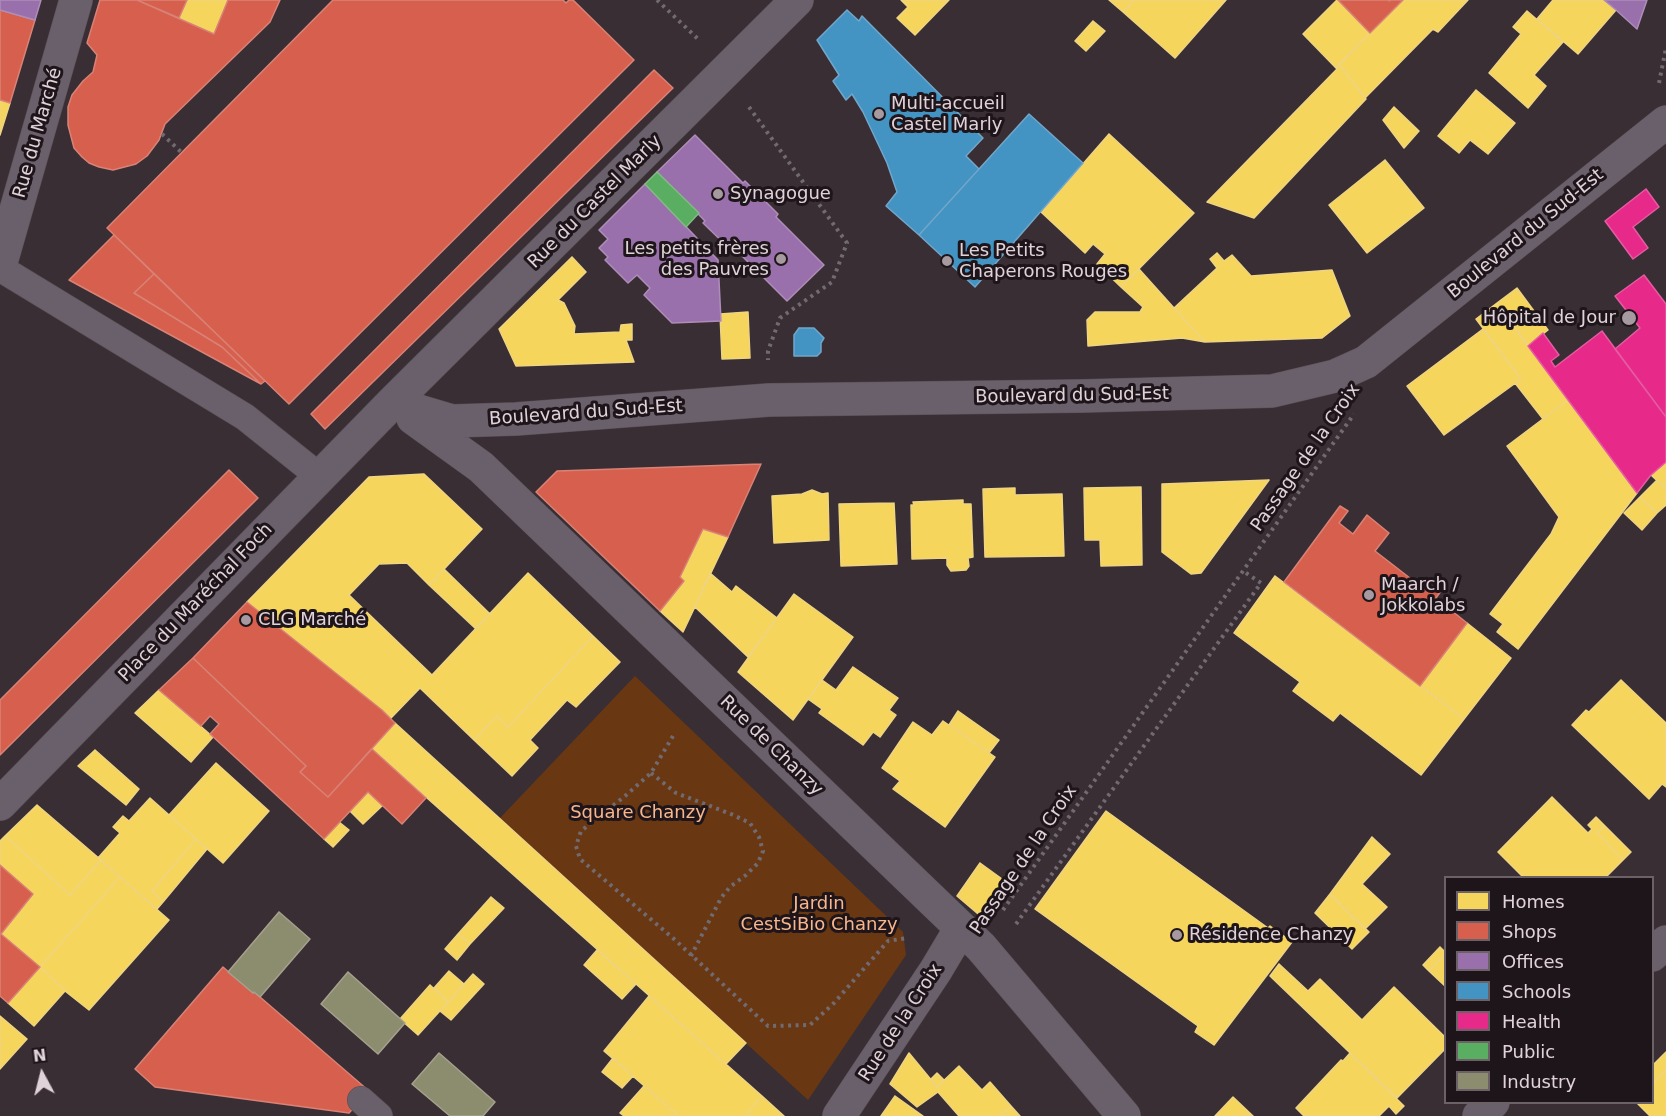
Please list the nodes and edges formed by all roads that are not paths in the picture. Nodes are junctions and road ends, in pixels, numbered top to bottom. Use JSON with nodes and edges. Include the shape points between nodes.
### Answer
{"nodes":[{"id":1,"x":76,"y":0,"type":"edge"},
{"id":2,"x":797,"y":0,"type":"edge"},
{"id":3,"x":1666,"y":122,"type":"edge"},
{"id":4,"x":0,"y":267,"type":"edge"},
{"id":5,"x":392,"y":403,"type":"junction"},
{"id":6,"x":320,"y":477,"type":"junction"},
{"id":7,"x":0,"y":804,"type":"edge"},
{"id":8,"x":971,"y":937,"type":"junction"},
{"id":9,"x":1666,"y":942,"type":"edge"},
{"id":10,"x":1654,"y":954,"type":"edge"},
{"id":11,"x":1491,"y":1104,"type":"edge"},
{"id":12,"x":839,"y":1116,"type":"edge"},
{"id":13,"x":1124,"y":1116,"type":"edge"},
{"id":14,"x":1479,"y":1116,"type":"edge"}],
"edges":[{"from":1,"to":4,"type":"street","name":"Rue du Marché"},
{"from":2,"to":5,"type":"street","name":"Rue du Castel Marly"},
{"from":3,"to":5,"type":"street","name":"Boulevard du Sud-Est","via":[[1366,362],[1335,376],[1272,392],[769,400],[452,421]]},
{"from":4,"to":6,"type":"lane","via":[[245,417]]},
{"from":5,"to":6,"type":"street","name":"Place du Maréchal Foch"},
{"from":5,"to":8,"type":"street","name":"Rue de Chanzy","via":[[480,467]]},
{"from":6,"to":7,"type":"street","name":"Place du Maréchal Foch"},
{"from":8,"to":12,"type":"street","name":"Rue de la Croix","via":[[936,970]]},
{"from":8,"to":13,"type":"street","name":"Rue de Chanzy"},
{"from":9,"to":10,"type":"street"},
{"from":11,"to":14,"type":"street"}]}
